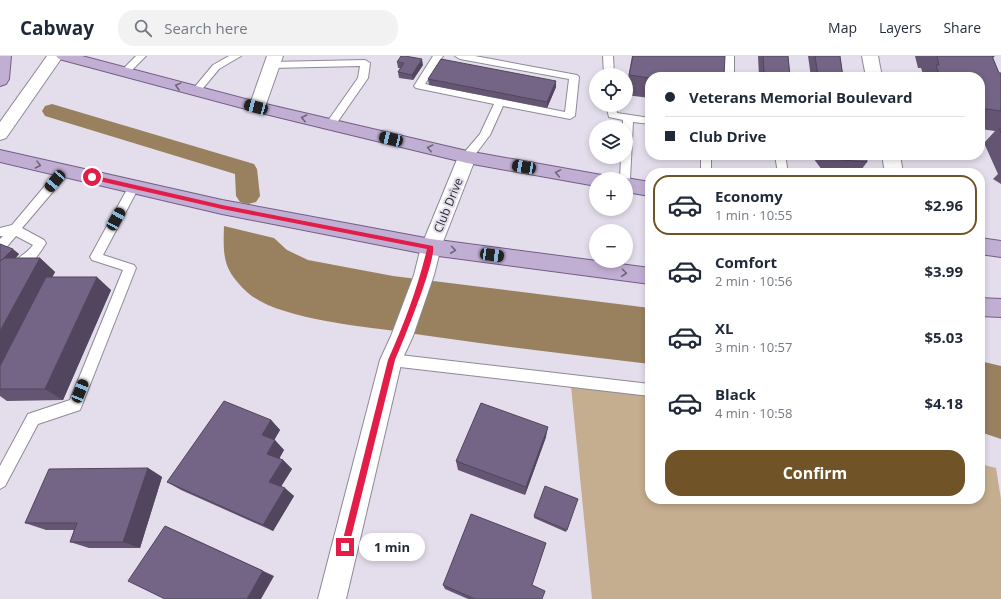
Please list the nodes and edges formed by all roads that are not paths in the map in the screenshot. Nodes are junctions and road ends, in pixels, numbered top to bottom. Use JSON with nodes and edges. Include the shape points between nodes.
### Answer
{"nodes":[{"id":1,"x":3,"y":56,"type":"edge"},
{"id":2,"x":55,"y":56,"type":"edge"},
{"id":3,"x":64,"y":56,"type":"edge"},
{"id":4,"x":141,"y":56,"type":"edge"},
{"id":5,"x":236,"y":56,"type":"edge"},
{"id":6,"x":438,"y":56,"type":"edge"},
{"id":7,"x":460,"y":56,"type":"edge"},
{"id":8,"x":608,"y":56,"type":"edge"},
{"id":9,"x":729,"y":56,"type":"edge"},
{"id":10,"x":870,"y":56,"type":"edge"},
{"id":11,"x":273,"y":61,"type":"edge"},
{"id":12,"x":609,"y":68,"type":"edge"},
{"id":13,"x":125,"y":72,"type":"junction"},
{"id":14,"x":729,"y":72,"type":"edge"},
{"id":15,"x":873,"y":72,"type":"edge"},
{"id":16,"x":0,"y":81,"type":"edge"},
{"id":17,"x":196,"y":91,"type":"junction"},
{"id":18,"x":499,"y":103,"type":"junction"},
{"id":19,"x":256,"y":107,"type":"junction"},
{"id":20,"x":612,"y":112,"type":"edge"},
{"id":21,"x":628,"y":118,"type":"junction"},
{"id":22,"x":645,"y":120,"type":"edge"},
{"id":23,"x":330,"y":124,"type":"junction"},
{"id":24,"x":0,"y":134,"type":"edge"},
{"id":25,"x":0,"y":156,"type":"edge"},
{"id":26,"x":467,"y":157,"type":"junction"},
{"id":27,"x":64,"y":171,"type":"junction"},
{"id":28,"x":625,"y":172,"type":"edge"},
{"id":29,"x":589,"y":179,"type":"edge"},
{"id":30,"x":633,"y":186,"type":"edge"},
{"id":31,"x":134,"y":187,"type":"junction"},
{"id":32,"x":645,"y":188,"type":"edge"},
{"id":33,"x":14,"y":229,"type":"junction"},
{"id":34,"x":0,"y":232,"type":"edge"},
{"id":35,"x":0,"y":247,"type":"edge"},
{"id":36,"x":431,"y":247,"type":"junction"},
{"id":37,"x":985,"y":247,"type":"edge"},
{"id":38,"x":1001,"y":249,"type":"edge"},
{"id":39,"x":14,"y":271,"type":"edge"},
{"id":40,"x":645,"y":275,"type":"edge"},
{"id":41,"x":985,"y":307,"type":"edge"},
{"id":42,"x":1001,"y":308,"type":"edge"},
{"id":43,"x":391,"y":360,"type":"junction"},
{"id":44,"x":645,"y":389,"type":"edge"},
{"id":45,"x":0,"y":481,"type":"edge"},
{"id":46,"x":332,"y":599,"type":"edge"}],
"edges":[{"from":1,"to":16,"type":"main road"},
{"from":2,"to":24,"type":"street"},
{"from":3,"to":13,"type":"main road"},
{"from":4,"to":13,"type":"lane"},
{"from":5,"to":17,"type":"lane","via":[[216,67]]},
{"from":6,"to":18,"type":"lane","via":[[418,86]]},
{"from":7,"to":18,"type":"lane","via":[[574,77],[570,116]]},
{"from":8,"to":12,"type":"lane"},
{"from":9,"to":14,"type":"lane"},
{"from":10,"to":15,"type":"street"},
{"from":11,"to":19,"type":"street"},
{"from":11,"to":23,"type":"lane","via":[[365,63],[363,78]]},
{"from":17,"to":13,"type":"main road","one_way":true},
{"from":17,"to":19,"type":"main road"},
{"from":18,"to":26,"type":"lane","via":[[485,135]]},
{"from":23,"to":19,"type":"main road","one_way":true},
{"from":20,"to":21,"type":"lane"},
{"from":21,"to":22,"type":"lane"},
{"from":21,"to":28,"type":"lane"},
{"from":26,"to":23,"type":"main road","one_way":true},
{"from":25,"to":27,"type":"main road","one_way":true},
{"from":29,"to":26,"type":"main road","one_way":true},
{"from":26,"to":36,"type":"street","name":"Club Drive"},
{"from":27,"to":31,"type":"main road"},
{"from":27,"to":33,"type":"lane"},
{"from":30,"to":32,"type":"main road"},
{"from":31,"to":36,"type":"main road"},
{"from":31,"to":45,"type":"lane","via":[[96,257],[130,268],[75,405],[33,419]]},
{"from":33,"to":34,"type":"lane"},
{"from":33,"to":35,"type":"lane"},
{"from":33,"to":39,"type":"lane","via":[[40,244]]},
{"from":36,"to":40,"type":"main road","one_way":true},
{"from":36,"to":43,"type":"street","name":"Club Drive","via":[[424,275]]},
{"from":37,"to":38,"type":"main road"},
{"from":41,"to":42,"type":"main road"},
{"from":43,"to":44,"type":"lane"},
{"from":43,"to":46,"type":"street","name":"Club Drive"}]}
